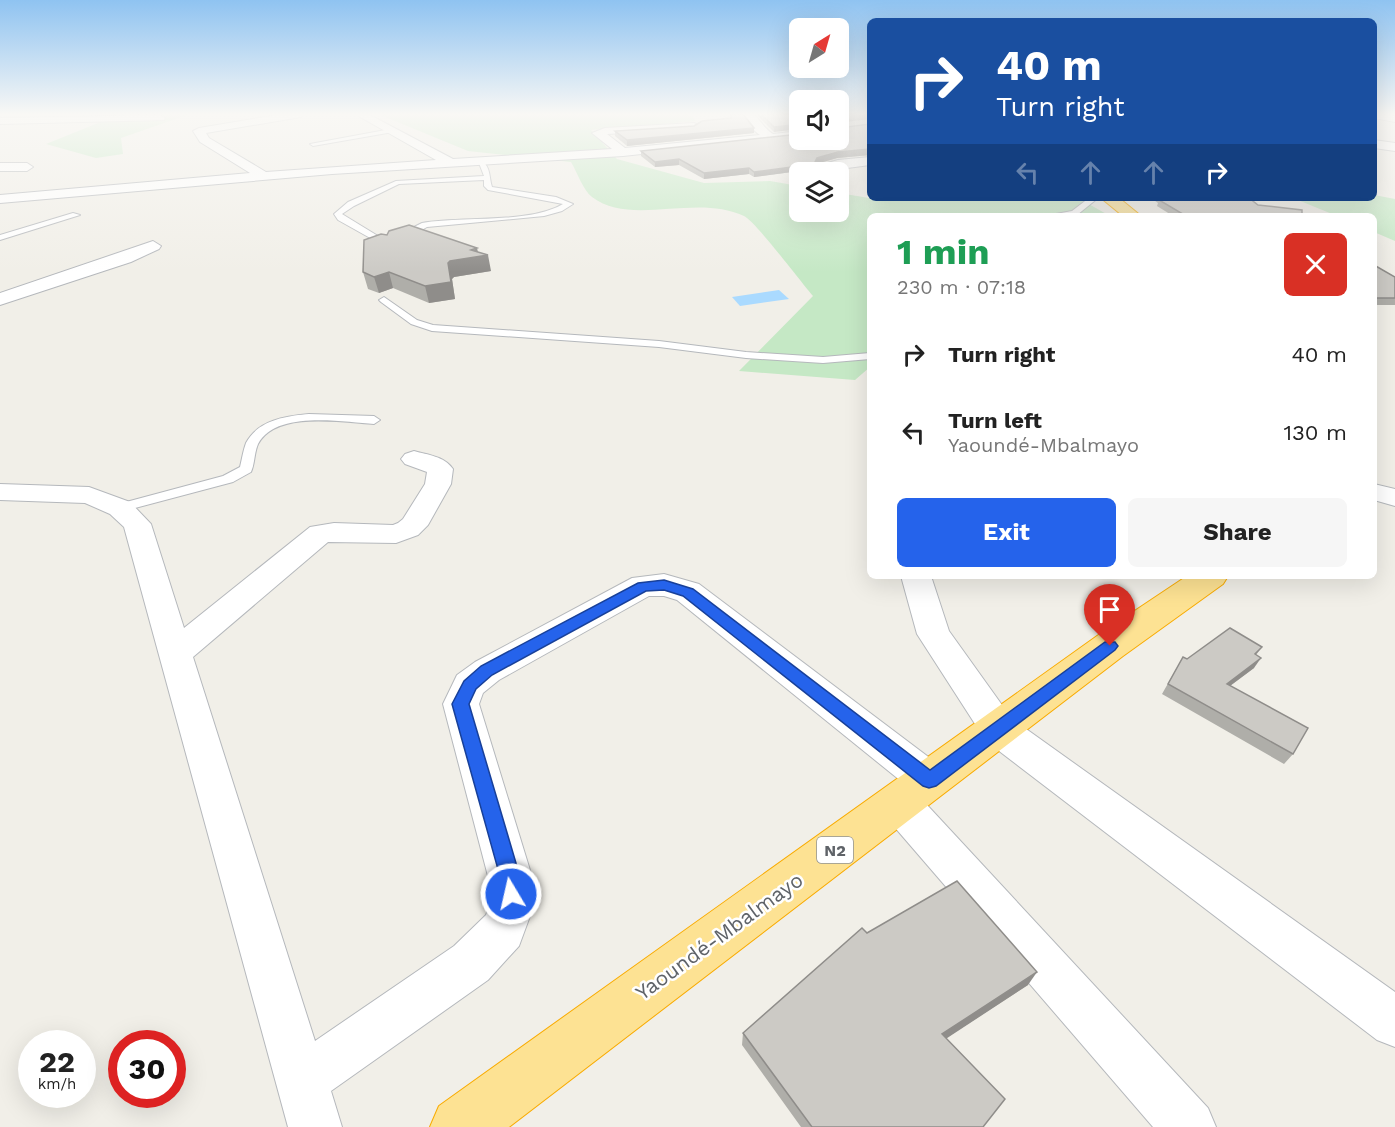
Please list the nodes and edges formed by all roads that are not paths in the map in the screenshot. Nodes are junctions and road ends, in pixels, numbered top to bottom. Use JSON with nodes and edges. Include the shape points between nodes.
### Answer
{"nodes":[{"id":1,"x":0,"y":167,"type":"edge"},
{"id":2,"x":27,"y":167,"type":"dead end"},
{"id":3,"x":248,"y":167,"type":"edge"},
{"id":4,"x":415,"y":167,"type":"edge"},
{"id":5,"x":483,"y":167,"type":"edge"},
{"id":6,"x":265,"y":177,"type":"junction"},
{"id":7,"x":488,"y":178,"type":"junction"},
{"id":8,"x":0,"y":199,"type":"edge"},
{"id":9,"x":1090,"y":201,"type":"edge"},
{"id":10,"x":1113,"y":201,"type":"edge"},
{"id":11,"x":1074,"y":213,"type":"edge"},
{"id":12,"x":1130,"y":213,"type":"edge"},
{"id":13,"x":76,"y":215,"type":"dead end"},
{"id":14,"x":0,"y":238,"type":"edge"},
{"id":15,"x":429,"y":240,"type":"edge"},
{"id":16,"x":153,"y":246,"type":"dead end"},
{"id":17,"x":388,"y":246,"type":"edge"},
{"id":18,"x":9,"y":279,"type":"dead end"},
{"id":19,"x":35,"y":288,"type":"junction"},
{"id":20,"x":0,"y":299,"type":"edge"},
{"id":21,"x":384,"y":300,"type":"edge"},
{"id":22,"x":867,"y":356,"type":"edge"},
{"id":23,"x":374,"y":420,"type":"dead end"},
{"id":24,"x":414,"y":459,"type":"dead end"},
{"id":25,"x":0,"y":492,"type":"edge"},
{"id":26,"x":1377,"y":493,"type":"edge"},
{"id":27,"x":1395,"y":498,"type":"edge"},
{"id":28,"x":120,"y":508,"type":"junction"},
{"id":29,"x":917,"y":579,"type":"edge"},
{"id":30,"x":1207,"y":579,"type":"edge"},
{"id":31,"x":177,"y":653,"type":"junction"},
{"id":32,"x":999,"y":730,"type":"junction"},
{"id":33,"x":914,"y":792,"type":"junction"},
{"id":34,"x":1395,"y":1022,"type":"edge"},
{"id":35,"x":301,"y":1081,"type":"junction"},
{"id":36,"x":315,"y":1127,"type":"edge"},
{"id":37,"x":460,"y":1127,"type":"edge"},
{"id":38,"x":1189,"y":1127,"type":"edge"}],
"edges":[{"from":1,"to":2,"type":"street"},
{"from":3,"to":6,"type":"street"},
{"from":4,"to":6,"type":"street"},
{"from":5,"to":7,"type":"lane"},
{"from":6,"to":8,"type":"street"},
{"from":7,"to":15,"type":"lane","via":[[490,189],[569,204],[557,210],[432,224],[415,230],[414,233]]},
{"from":7,"to":17,"type":"lane","via":[[398,182],[338,214]]},
{"from":9,"to":11,"type":"lane"},
{"from":10,"to":12,"type":"highway"},
{"from":13,"to":14,"type":"lane"},
{"from":16,"to":19,"type":"street"},
{"from":18,"to":19,"type":"street"},
{"from":19,"to":20,"type":"street"},
{"from":21,"to":22,"type":"lane","via":[[414,322],[432,328],[669,345],[746,355],[823,360]]},
{"from":23,"to":28,"type":"lane","via":[[286,419],[252,442],[246,469],[228,479]]},
{"from":24,"to":31,"type":"street","via":[[440,469],[438,484],[414,525],[396,534],[334,532],[310,539]]},
{"from":25,"to":28,"type":"street","via":[[89,495]]},
{"from":26,"to":27,"type":"street"},
{"from":28,"to":31,"type":"street","via":[[137,524]]},
{"from":29,"to":32,"type":"street","via":[[934,634]]},
{"from":30,"to":32,"type":"highway","name":"Yaoundé-Mbalmayo","number":"N2"},
{"from":31,"to":35,"type":"street"},
{"from":32,"to":33,"type":"highway","name":"Yaoundé-Mbalmayo","number":"N2"},
{"from":32,"to":34,"type":"street"},
{"from":33,"to":35,"type":"street","via":[[688,592],[664,585],[643,586],[487,671],[470,685],[460,704],[511,880],[511,908],[503,930],[471,963]]},
{"from":33,"to":37,"type":"highway","name":"Yaoundé-Mbalmayo","number":"N2"},
{"from":33,"to":38,"type":"street"},
{"from":35,"to":36,"type":"street"}]}
